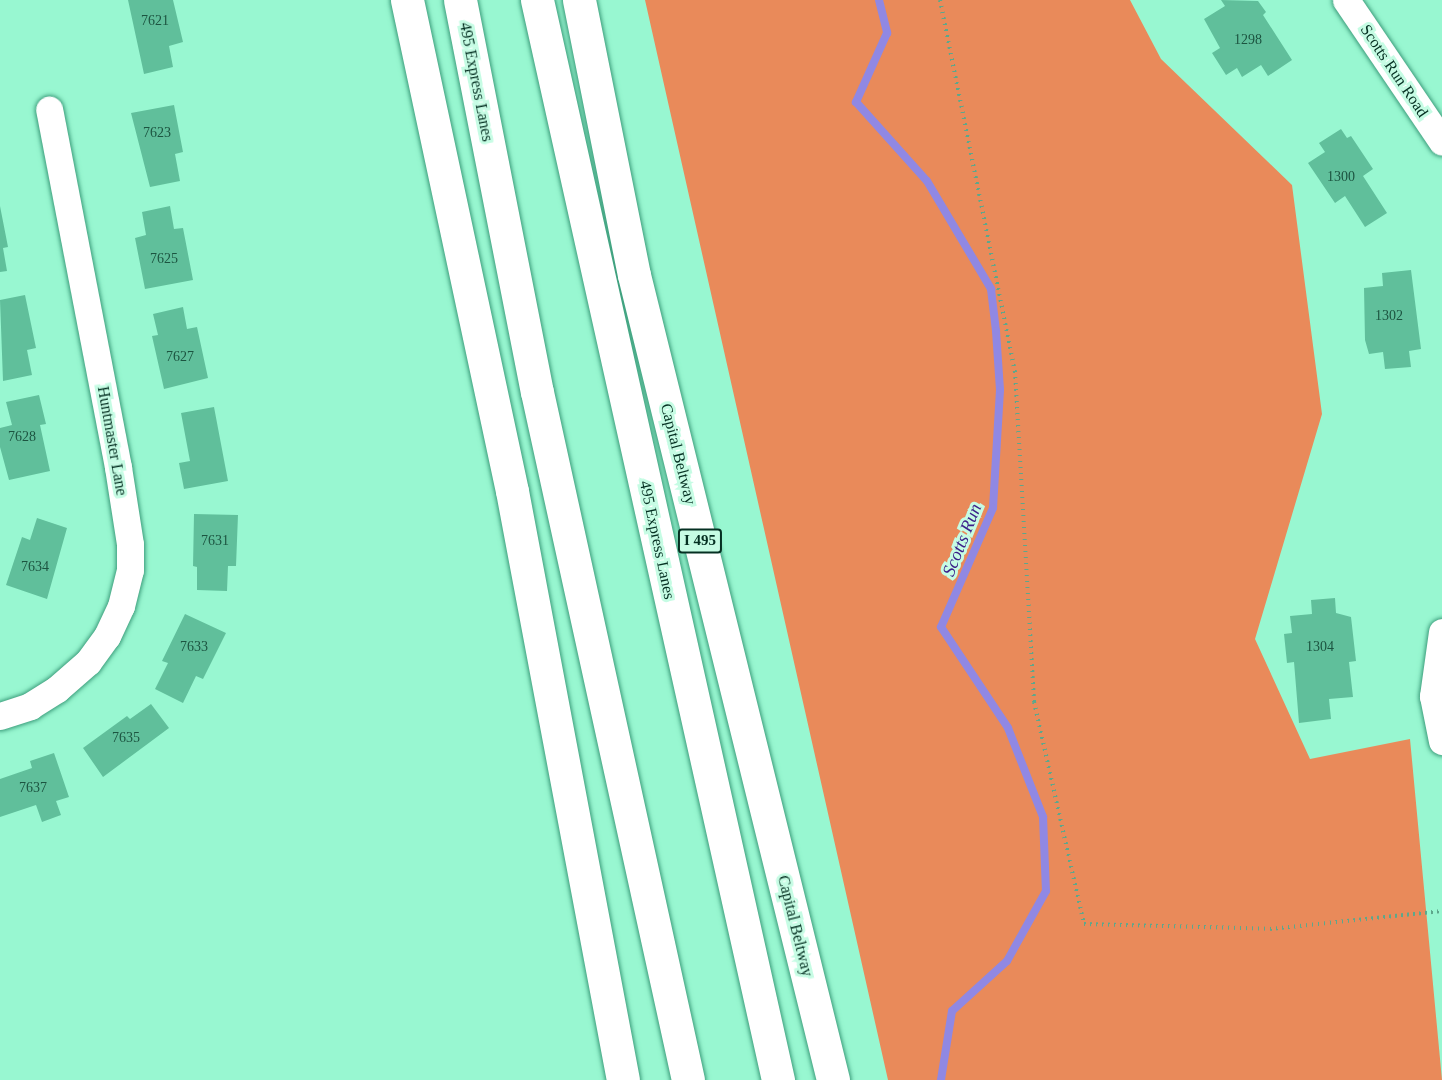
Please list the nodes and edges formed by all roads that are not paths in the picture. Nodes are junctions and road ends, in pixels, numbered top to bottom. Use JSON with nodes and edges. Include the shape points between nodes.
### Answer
{"nodes":[{"id":1,"x":407,"y":0,"type":"edge"},
{"id":2,"x":460,"y":0,"type":"edge"},
{"id":3,"x":537,"y":0,"type":"edge"},
{"id":4,"x":579,"y":0,"type":"edge"},
{"id":5,"x":1346,"y":0,"type":"edge"},
{"id":6,"x":49,"y":110,"type":"dead end"},
{"id":7,"x":1442,"y":142,"type":"edge"},
{"id":8,"x":1442,"y":632,"type":"edge"},
{"id":9,"x":0,"y":716,"type":"edge"},
{"id":10,"x":1442,"y":741,"type":"edge"},
{"id":11,"x":623,"y":1080,"type":"edge"},
{"id":12,"x":688,"y":1080,"type":"edge"},
{"id":13,"x":778,"y":1080,"type":"edge"},
{"id":14,"x":833,"y":1080,"type":"edge"}],
"edges":[{"from":1,"to":11,"type":"highway","via":[[512,491]]},
{"from":2,"to":12,"type":"highway","name":"495 Express Lanes","via":[[537,392]]},
{"from":3,"to":13,"type":"highway","name":"495 Express Lanes","number":"I 495"},
{"from":4,"to":14,"type":"highway","name":"Capital Beltway","number":"I 495","via":[[634,275]]},
{"from":5,"to":7,"type":"street","name":"Scotts Run Road"},
{"from":6,"to":9,"type":"street","name":"Huntmaster Lane","via":[[118,467],[130,544],[130,570],[121,606],[107,636],[88,662],[30,706]]},
{"from":8,"to":10,"type":"street","via":[[1433,696]]}]}
